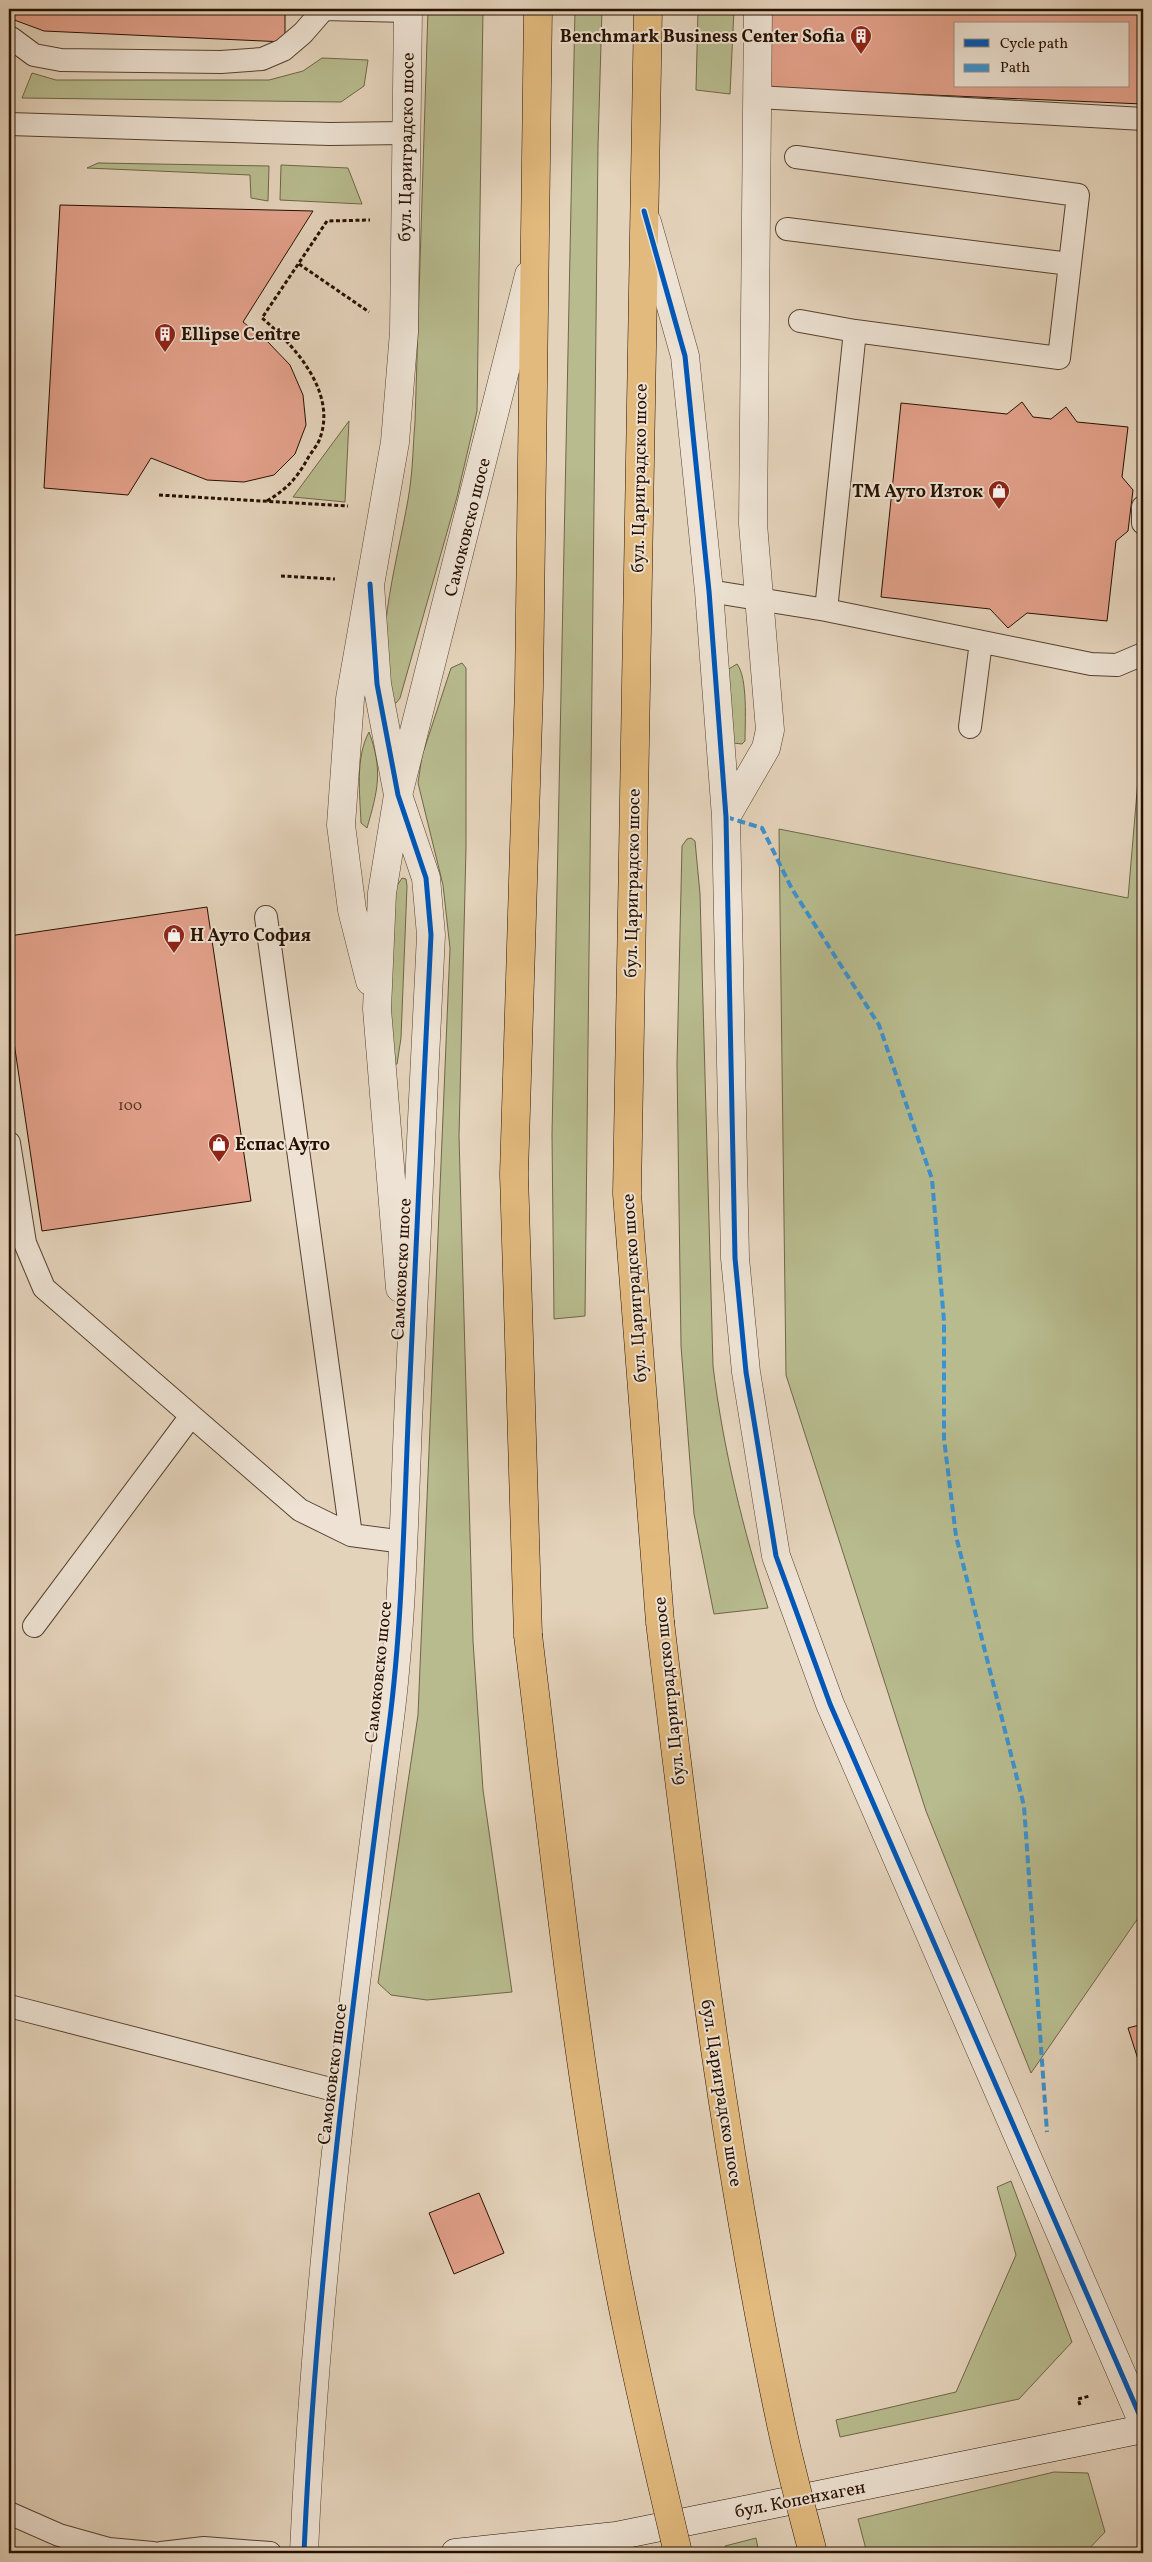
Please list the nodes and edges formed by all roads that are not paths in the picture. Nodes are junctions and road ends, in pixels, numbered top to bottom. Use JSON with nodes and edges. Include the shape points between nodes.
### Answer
{"nodes":[{"id":1,"x":323,"y":9,"type":"edge"},
{"id":2,"x":538,"y":9,"type":"edge"},
{"id":3,"x":648,"y":9,"type":"edge"},
{"id":4,"x":758,"y":9,"type":"edge"},
{"id":5,"x":408,"y":10,"type":"edge"},
{"id":6,"x":11,"y":38,"type":"dead end"},
{"id":7,"x":756,"y":97,"type":"junction"},
{"id":8,"x":1143,"y":119,"type":"edge"},
{"id":9,"x":9,"y":124,"type":"edge"},
{"id":10,"x":405,"y":133,"type":"junction"},
{"id":11,"x":796,"y":157,"type":"dead end"},
{"id":12,"x":644,"y":211,"type":"junction"},
{"id":13,"x":787,"y":229,"type":"dead end"},
{"id":14,"x":533,"y":259,"type":"junction"},
{"id":15,"x":1070,"y":264,"type":"junction"},
{"id":16,"x":800,"y":321,"type":"dead end"},
{"id":17,"x":855,"y":331,"type":"junction"},
{"id":18,"x":1143,"y":507,"type":"edge"},
{"id":19,"x":1143,"y":523,"type":"edge"},
{"id":20,"x":370,"y":584,"type":"junction"},
{"id":21,"x":709,"y":591,"type":"junction"},
{"id":22,"x":760,"y":599,"type":"junction"},
{"id":23,"x":826,"y":610,"type":"junction"},
{"id":24,"x":981,"y":642,"type":"junction"},
{"id":25,"x":1143,"y":654,"type":"edge"},
{"id":26,"x":970,"y":727,"type":"dead end"},
{"id":27,"x":398,"y":795,"type":"junction"},
{"id":28,"x":726,"y":817,"type":"junction"},
{"id":29,"x":266,"y":917,"type":"dead end"},
{"id":30,"x":378,"y":1009,"type":"junction"},
{"id":31,"x":9,"y":1144,"type":"edge"},
{"id":32,"x":409,"y":1402,"type":"junction"},
{"id":33,"x":191,"y":1416,"type":"junction"},
{"id":34,"x":351,"y":1535,"type":"junction"},
{"id":35,"x":404,"y":1542,"type":"junction"},
{"id":36,"x":34,"y":1626,"type":"dead end"},
{"id":37,"x":9,"y":2006,"type":"edge"},
{"id":38,"x":342,"y":2092,"type":"junction"},
{"id":39,"x":1143,"y":2423,"type":"edge"},
{"id":40,"x":1143,"y":2429,"type":"edge"},
{"id":41,"x":9,"y":2513,"type":"edge"},
{"id":42,"x":153,"y":2553,"type":"edge"},
{"id":43,"x":160,"y":2553,"type":"edge"},
{"id":44,"x":270,"y":2553,"type":"edge"},
{"id":45,"x":304,"y":2553,"type":"edge"},
{"id":46,"x":455,"y":2553,"type":"edge"},
{"id":47,"x":678,"y":2553,"type":"edge"},
{"id":48,"x":813,"y":2553,"type":"edge"}],
"edges":[{"from":1,"to":5,"type":"lane"},
{"from":1,"to":6,"type":"lane","via":[[283,50],[262,59],[221,62],[61,60],[34,54]]},
{"from":2,"to":14,"type":"highway"},
{"from":3,"to":12,"type":"highway","name":"бул. Цариградско шосе"},
{"from":4,"to":7,"type":"street"},
{"from":5,"to":10,"type":"street","name":"бул. Цариградско шосе"},
{"from":7,"to":8,"type":"lane"},
{"from":7,"to":22,"type":"street","via":[[753,524]]},
{"from":9,"to":10,"type":"lane","via":[[330,134]]},
{"from":10,"to":20,"type":"street","name":"бул. Цариградско шосе","via":[[404,332],[395,442]]},
{"from":11,"to":15,"type":"lane","via":[[1078,195]]},
{"from":12,"to":21,"type":"street","via":[[685,356]]},
{"from":12,"to":48,"type":"highway","name":"бул. Цариградско шосе","bridge":true,"via":[[627,1194],[660,1622],[687,1850],[733,2171],[781,2425]]},
{"from":13,"to":15,"type":"lane"},
{"from":14,"to":27,"type":"street","name":"Самоковско шосе"},
{"from":14,"to":47,"type":"highway","bridge":true,"via":[[529,687],[514,1174],[528,1635],[575,2021],[608,2230]]},
{"from":15,"to":17,"type":"lane","via":[[1059,358]]},
{"from":16,"to":17,"type":"lane"},
{"from":17,"to":23,"type":"lane"},
{"from":18,"to":19,"type":"lane"},
{"from":20,"to":27,"type":"street","name":"бул. Цариградско шосе","via":[[378,684]]},
{"from":20,"to":30,"type":"street","name":"бул. Цариградско шосе","via":[[350,699],[341,825],[352,910]]},
{"from":21,"to":22,"type":"lane"},
{"from":21,"to":28,"type":"street"},
{"from":22,"to":23,"type":"lane"},
{"from":22,"to":28,"type":"street","via":[[770,730],[766,748]]},
{"from":23,"to":24,"type":"lane"},
{"from":24,"to":25,"type":"lane","via":[[1092,664],[1117,665]]},
{"from":24,"to":26,"type":"lane"},
{"from":27,"to":30,"type":"street","name":"Самоковско шосе","via":[[382,892]]},
{"from":27,"to":32,"type":"street","name":"Самоковско шосе","via":[[426,878],[431,935]]},
{"from":28,"to":39,"type":"street","via":[[735,1258],[746,1372],[776,1556],[830,1704]]},
{"from":29,"to":34,"type":"lane"},
{"from":30,"to":32,"type":"street","name":"Самоковско шосе"},
{"from":31,"to":33,"type":"lane","via":[[25,1242],[44,1288]]},
{"from":32,"to":35,"type":"street","name":"Самоковско шосе"},
{"from":33,"to":34,"type":"lane","via":[[300,1510]]},
{"from":33,"to":36,"type":"lane"},
{"from":34,"to":35,"type":"lane"},
{"from":35,"to":38,"type":"street","name":"Самоковско шосе","via":[[389,1726]]},
{"from":37,"to":38,"type":"lane"},
{"from":38,"to":45,"type":"street","name":"Самоковско шосе","via":[[308,2451]]},
{"from":40,"to":46,"type":"street","name":"бул. Копенхаген","via":[[616,2536]]},
{"from":41,"to":42,"type":"lane","via":[[59,2535],[109,2550]]},
{"from":43,"to":44,"type":"lane","via":[[204,2548]]}]}
